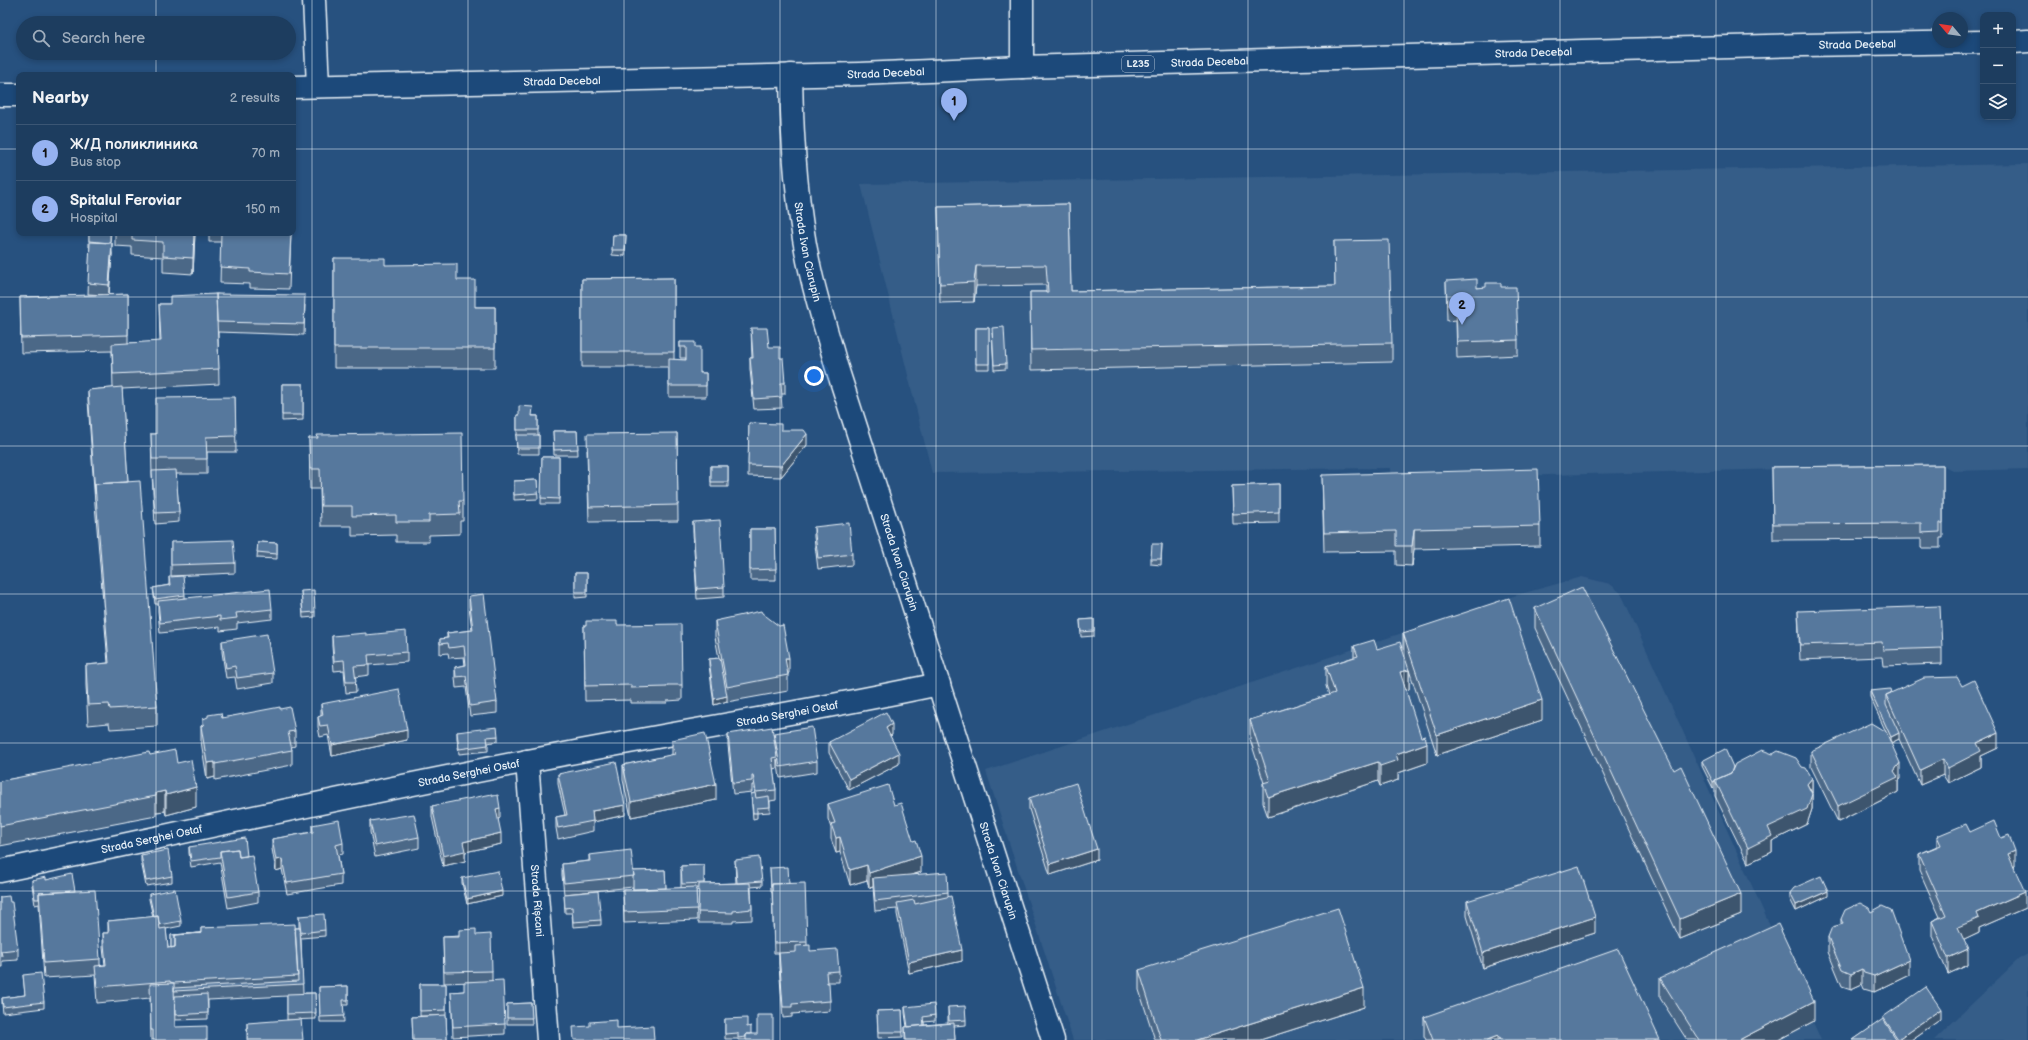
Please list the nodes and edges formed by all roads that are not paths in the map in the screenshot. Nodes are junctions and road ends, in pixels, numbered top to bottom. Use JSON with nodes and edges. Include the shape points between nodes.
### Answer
{"nodes":[{"id":1,"x":314,"y":0,"type":"edge"},
{"id":2,"x":1022,"y":0,"type":"edge"},
{"id":3,"x":2028,"y":41,"type":"edge"},
{"id":4,"x":1980,"y":42,"type":"edge"},
{"id":5,"x":2016,"y":42,"type":"edge"},
{"id":6,"x":1022,"y":67,"type":"junction"},
{"id":7,"x":792,"y":75,"type":"junction"},
{"id":8,"x":296,"y":86,"type":"edge"},
{"id":9,"x":318,"y":86,"type":"junction"},
{"id":10,"x":0,"y":95,"type":"edge"},
{"id":11,"x":16,"y":95,"type":"edge"},
{"id":12,"x":940,"y":684,"type":"junction"},
{"id":13,"x":527,"y":761,"type":"junction"},
{"id":14,"x":0,"y":871,"type":"edge"},
{"id":15,"x":548,"y":1040,"type":"edge"},
{"id":16,"x":1052,"y":1040,"type":"edge"}],
"edges":[{"from":1,"to":9,"type":"street"},
{"from":2,"to":6,"type":"street"},
{"from":3,"to":5,"type":"street"},
{"from":4,"to":6,"type":"street","name":"Strada Decebal","number":"L235"},
{"from":6,"to":7,"type":"street","name":"Strada Decebal","number":"L235"},
{"from":7,"to":9,"type":"street","name":"Strada Decebal","number":"L235"},
{"from":7,"to":12,"type":"street","name":"Strada Ivan Ciarupin","via":[[792,127],[799,206],[811,274],[836,365]]},
{"from":8,"to":9,"type":"street","name":"Strada Decebal","number":"L235"},
{"from":10,"to":11,"type":"street"},
{"from":12,"to":13,"type":"street","name":"Strada Serghei Ostaf","via":[[838,706]]},
{"from":12,"to":16,"type":"street","name":"Strada Ivan Ciarupin"},
{"from":13,"to":14,"type":"street","name":"Strada Serghei Ostaf"},
{"from":13,"to":15,"type":"street","name":"Strada Rîșcani"}]}
